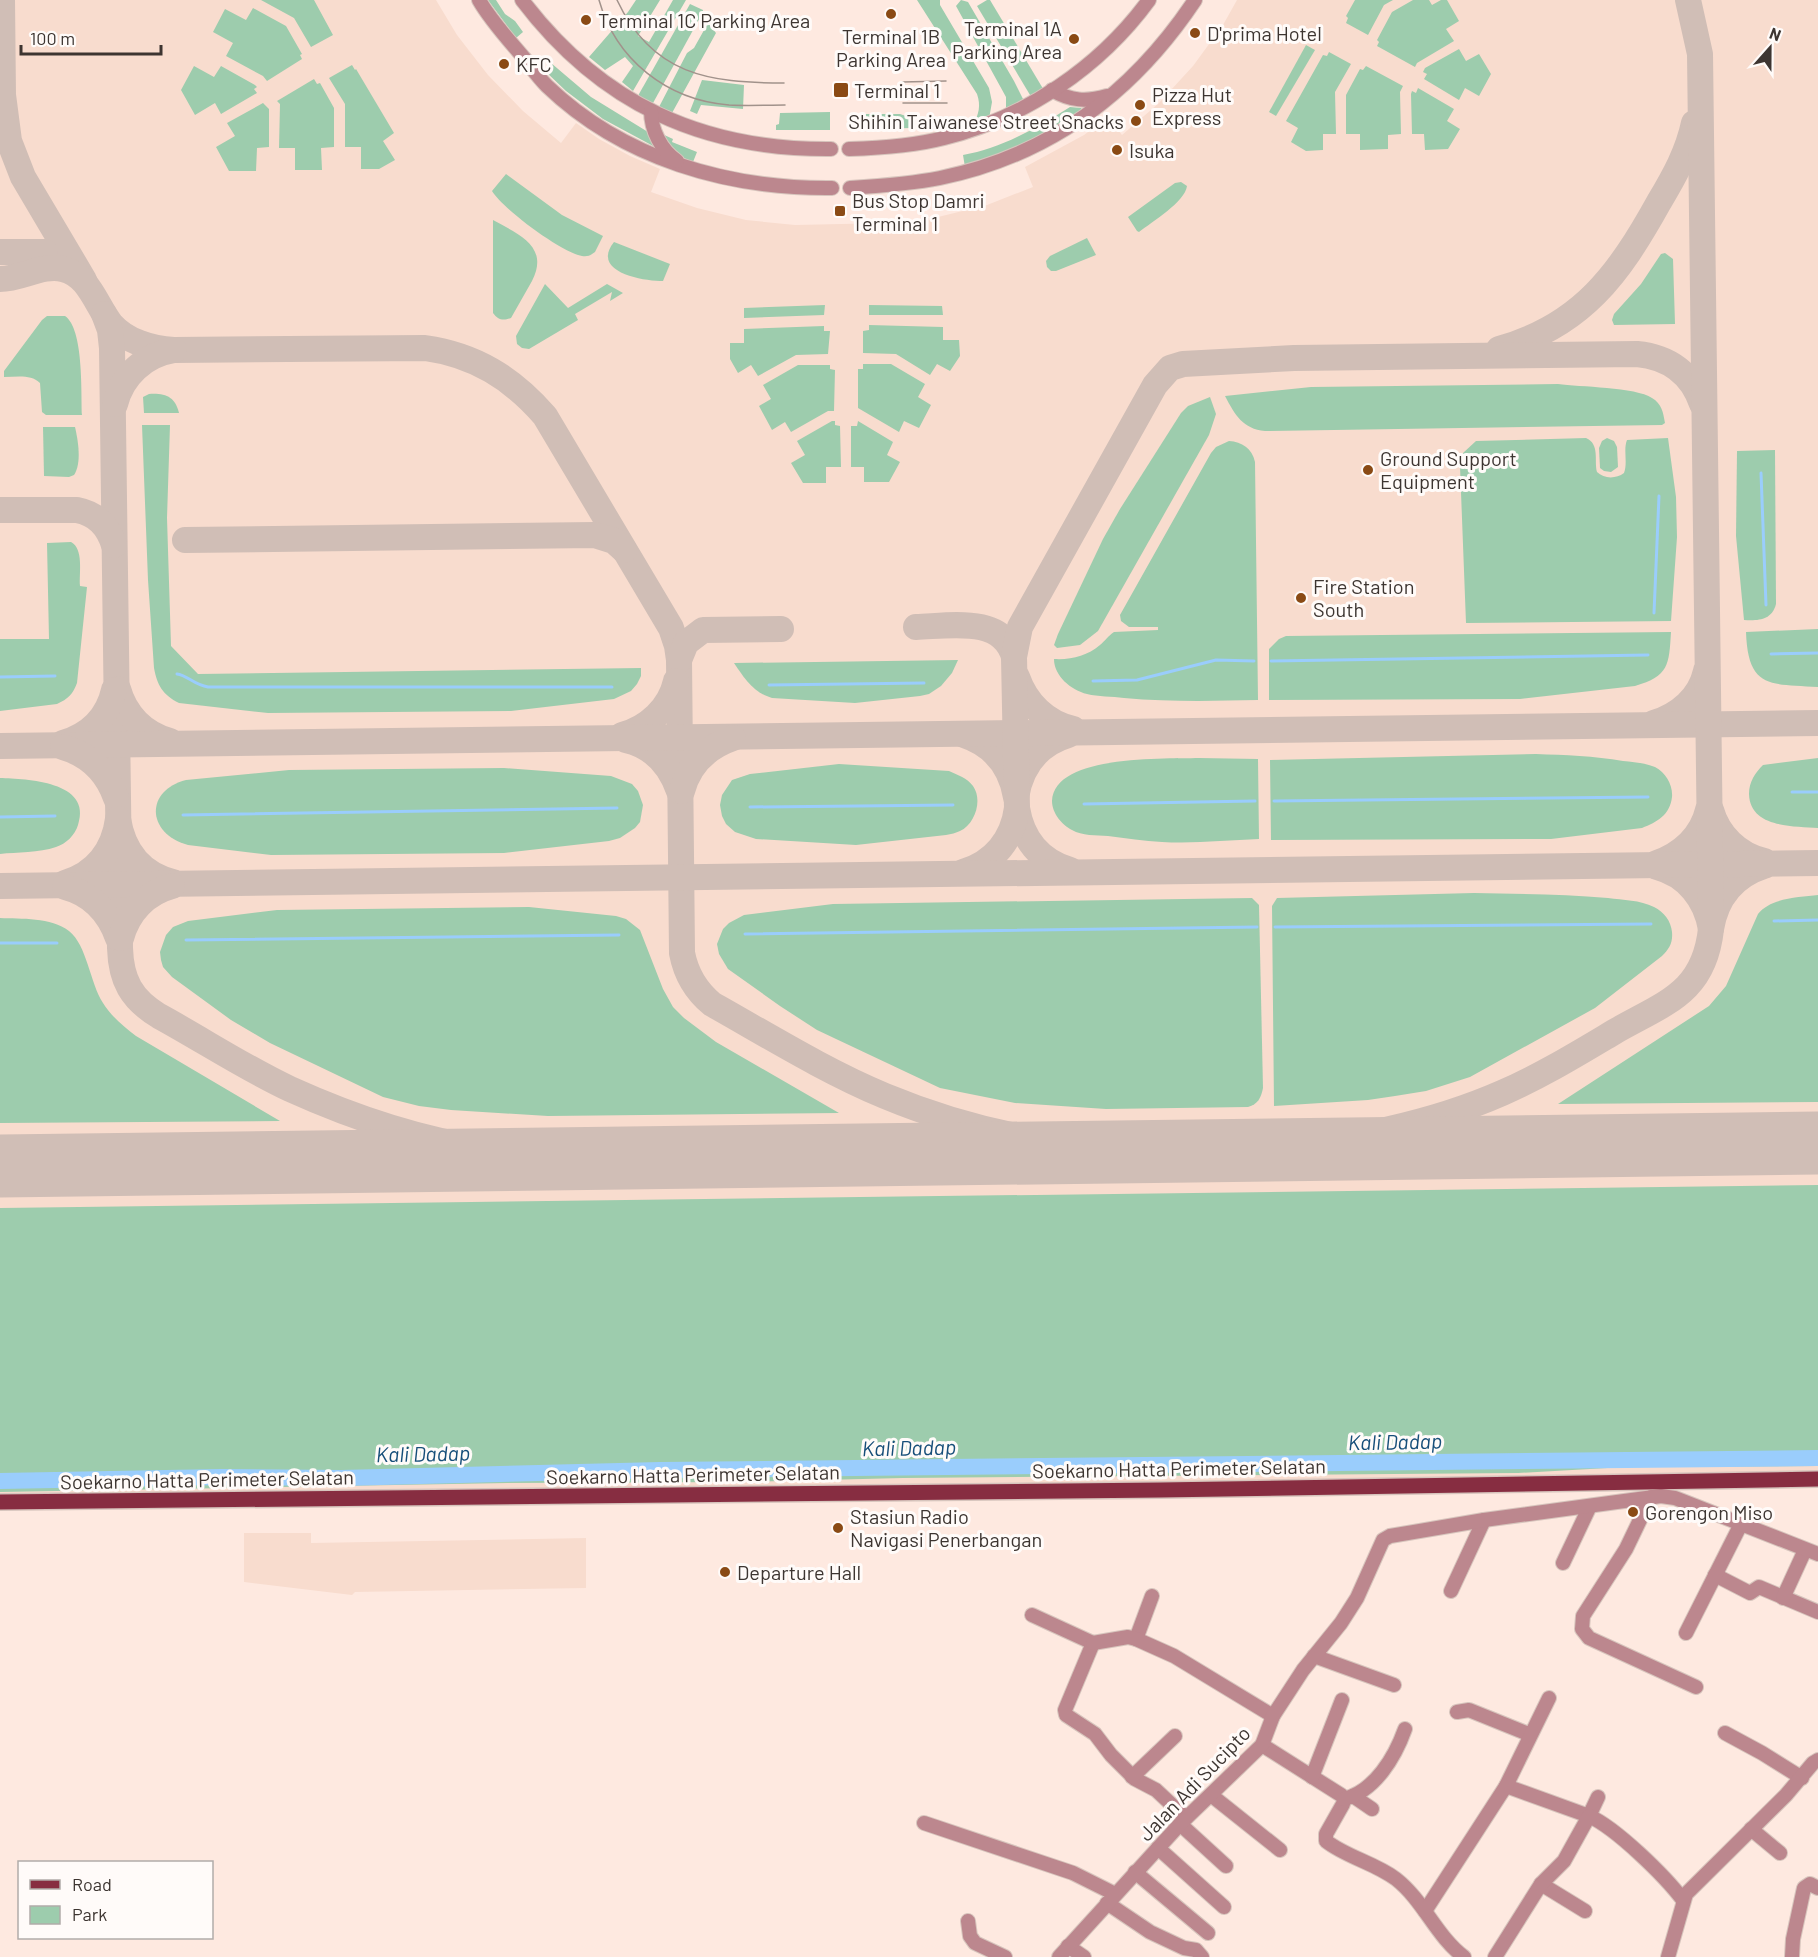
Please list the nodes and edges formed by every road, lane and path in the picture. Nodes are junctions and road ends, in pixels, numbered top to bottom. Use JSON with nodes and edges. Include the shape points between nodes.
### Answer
{"nodes":[{"id":1,"x":479,"y":0,"type":"edge"},
{"id":2,"x":522,"y":0,"type":"edge"},
{"id":3,"x":1149,"y":0,"type":"edge"},
{"id":4,"x":1195,"y":0,"type":"edge"},
{"id":5,"x":1052,"y":90,"type":"junction"},
{"id":6,"x":1114,"y":95,"type":"junction"},
{"id":7,"x":651,"y":111,"type":"junction"},
{"id":8,"x":831,"y":149,"type":"dead end"},
{"id":9,"x":849,"y":149,"type":"dead end"},
{"id":10,"x":692,"y":170,"type":"junction"},
{"id":11,"x":831,"y":188,"type":"dead end"},
{"id":12,"x":850,"y":188,"type":"dead end"},
{"id":13,"x":1818,"y":1479,"type":"edge"},
{"id":14,"x":1651,"y":1497,"type":"junction"},
{"id":15,"x":0,"y":1502,"type":"edge"},
{"id":16,"x":1590,"y":1506,"type":"junction"},
{"id":17,"x":1484,"y":1520,"type":"junction"},
{"id":18,"x":1741,"y":1524,"type":"junction"},
{"id":19,"x":1811,"y":1552,"type":"edge"},
{"id":20,"x":1563,"y":1563,"type":"dead end"},
{"id":21,"x":1715,"y":1575,"type":"junction"},
{"id":22,"x":1451,"y":1591,"type":"dead end"},
{"id":23,"x":1152,"y":1596,"type":"dead end"},
{"id":24,"x":1783,"y":1598,"type":"junction"},
{"id":25,"x":1818,"y":1612,"type":"edge"},
{"id":26,"x":1032,"y":1615,"type":"dead end"},
{"id":27,"x":1686,"y":1633,"type":"dead end"},
{"id":28,"x":1136,"y":1639,"type":"junction"},
{"id":29,"x":1093,"y":1643,"type":"junction"},
{"id":30,"x":1314,"y":1656,"type":"junction"},
{"id":31,"x":1394,"y":1685,"type":"dead end"},
{"id":32,"x":1696,"y":1687,"type":"dead end"},
{"id":33,"x":1549,"y":1698,"type":"dead end"},
{"id":34,"x":1342,"y":1700,"type":"dead end"},
{"id":35,"x":1457,"y":1712,"type":"dead end"},
{"id":36,"x":1273,"y":1716,"type":"junction"},
{"id":37,"x":1405,"y":1729,"type":"dead end"},
{"id":38,"x":1725,"y":1733,"type":"dead end"},
{"id":39,"x":1175,"y":1736,"type":"dead end"},
{"id":40,"x":1529,"y":1738,"type":"junction"},
{"id":41,"x":1262,"y":1745,"type":"junction"},
{"id":42,"x":1818,"y":1760,"type":"edge"},
{"id":43,"x":1132,"y":1777,"type":"junction"},
{"id":44,"x":1312,"y":1777,"type":"junction"},
{"id":45,"x":1802,"y":1778,"type":"junction"},
{"id":46,"x":1506,"y":1786,"type":"junction"},
{"id":47,"x":1211,"y":1795,"type":"junction"},
{"id":48,"x":1349,"y":1797,"type":"junction"},
{"id":49,"x":1598,"y":1797,"type":"dead end"},
{"id":50,"x":1372,"y":1809,"type":"dead end"},
{"id":51,"x":1589,"y":1816,"type":"junction"},
{"id":52,"x":1183,"y":1821,"type":"junction"},
{"id":53,"x":924,"y":1823,"type":"dead end"},
{"id":54,"x":1751,"y":1829,"type":"junction"},
{"id":55,"x":1158,"y":1848,"type":"junction"},
{"id":56,"x":1280,"y":1850,"type":"dead end"},
{"id":57,"x":1780,"y":1853,"type":"dead end"},
{"id":58,"x":1226,"y":1866,"type":"dead end"},
{"id":59,"x":1135,"y":1872,"type":"junction"},
{"id":60,"x":1541,"y":1884,"type":"junction"},
{"id":61,"x":1818,"y":1888,"type":"edge"},
{"id":62,"x":1111,"y":1899,"type":"junction"},
{"id":63,"x":1683,"y":1899,"type":"junction"},
{"id":64,"x":1224,"y":1907,"type":"dead end"},
{"id":65,"x":1425,"y":1911,"type":"junction"},
{"id":66,"x":1585,"y":1911,"type":"dead end"},
{"id":67,"x":968,"y":1921,"type":"dead end"},
{"id":68,"x":1208,"y":1933,"type":"dead end"},
{"id":69,"x":1063,"y":1952,"type":"edge"},
{"id":70,"x":1005,"y":1957,"type":"edge"},
{"id":71,"x":1084,"y":1957,"type":"edge"},
{"id":72,"x":1202,"y":1957,"type":"edge"},
{"id":73,"x":1464,"y":1957,"type":"edge"},
{"id":74,"x":1495,"y":1957,"type":"edge"},
{"id":75,"x":1668,"y":1957,"type":"edge"},
{"id":76,"x":1792,"y":1957,"type":"edge"}],
"edges":[{"from":1,"to":10,"type":"street","via":[[546,85],[582,114],[623,140]]},
{"from":2,"to":7,"type":"street","via":[[573,57],[625,97]]},
{"from":3,"to":5,"type":"street","via":[[1111,46]]},
{"from":4,"to":6,"type":"street","via":[[1157,51]]},
{"from":5,"to":6,"type":"street","via":[[1077,100]]},
{"from":5,"to":9,"type":"street","via":[[1017,111],[968,131],[915,144]]},
{"from":6,"to":12,"type":"street","via":[[1043,142],[996,163],[930,180]]},
{"from":7,"to":8,"type":"street","via":[[699,132],[736,141]]},
{"from":7,"to":10,"type":"street","via":[[656,135],[664,149]]},
{"from":10,"to":11,"type":"street","via":[[743,182]]},
{"from":13,"to":15,"type":"main road","name":"Soekarno Hatta Perimeter Selatan"},
{"from":14,"to":16,"type":"street"},
{"from":14,"to":18,"type":"street","via":[[1675,1498]]},
{"from":14,"to":32,"type":"street","via":[[1620,1560],[1587,1608],[1582,1629],[1589,1638]]},
{"from":16,"to":17,"type":"street"},
{"from":16,"to":20,"type":"street"},
{"from":17,"to":22,"type":"street"},
{"from":17,"to":30,"type":"street","name":"Jalan Adi Sucipto","via":[[1396,1534],[1383,1540],[1357,1598]]},
{"from":18,"to":19,"type":"street"},
{"from":18,"to":21,"type":"street"},
{"from":19,"to":24,"type":"street"},
{"from":21,"to":24,"type":"street","via":[[1750,1593],[1759,1587]]},
{"from":21,"to":27,"type":"street"},
{"from":23,"to":28,"type":"street"},
{"from":24,"to":25,"type":"street"},
{"from":26,"to":29,"type":"street"},
{"from":28,"to":29,"type":"street"},
{"from":28,"to":36,"type":"street","via":[[1174,1656]]},
{"from":29,"to":43,"type":"street","via":[[1065,1713],[1095,1734]]},
{"from":30,"to":31,"type":"street"},
{"from":30,"to":36,"type":"street","name":"Jalan Adi Sucipto"},
{"from":33,"to":40,"type":"street"},
{"from":34,"to":44,"type":"street"},
{"from":35,"to":40,"type":"street","via":[[1475,1712]]},
{"from":36,"to":41,"type":"street","name":"Jalan Adi Sucipto"},
{"from":37,"to":48,"type":"street","via":[[1373,1783]]},
{"from":38,"to":45,"type":"street"},
{"from":39,"to":43,"type":"street"},
{"from":40,"to":46,"type":"street"},
{"from":41,"to":44,"type":"street"},
{"from":41,"to":47,"type":"street","name":"Jalan Adi Sucipto"},
{"from":42,"to":45,"type":"street"},
{"from":43,"to":52,"type":"street","via":[[1156,1790]]},
{"from":44,"to":48,"type":"street"},
{"from":45,"to":54,"type":"street"},
{"from":46,"to":51,"type":"street"},
{"from":46,"to":65,"type":"street"},
{"from":47,"to":52,"type":"street","name":"Jalan Adi Sucipto"},
{"from":47,"to":56,"type":"street"},
{"from":48,"to":50,"type":"street"},
{"from":48,"to":65,"type":"street","via":[[1326,1834],[1326,1841],[1397,1879]]},
{"from":49,"to":51,"type":"street"},
{"from":51,"to":60,"type":"street","via":[[1564,1862]]},
{"from":51,"to":63,"type":"street","via":[[1644,1859]]},
{"from":52,"to":55,"type":"street","name":"Jalan Adi Sucipto"},
{"from":52,"to":58,"type":"street"},
{"from":53,"to":62,"type":"street","via":[[1073,1873]]},
{"from":54,"to":57,"type":"street"},
{"from":54,"to":63,"type":"street"},
{"from":55,"to":59,"type":"street","name":"Jalan Adi Sucipto"},
{"from":55,"to":64,"type":"street"},
{"from":59,"to":62,"type":"street","name":"Jalan Adi Sucipto"},
{"from":59,"to":68,"type":"street"},
{"from":60,"to":66,"type":"street"},
{"from":60,"to":74,"type":"street"},
{"from":61,"to":76,"type":"street","via":[[1810,1884],[1804,1888]]},
{"from":62,"to":69,"type":"street","name":"Jalan Adi Sucipto"},
{"from":62,"to":72,"type":"street","via":[[1150,1932],[1196,1950]]},
{"from":63,"to":75,"type":"street"},
{"from":65,"to":73,"type":"street","via":[[1449,1945]]},
{"from":67,"to":70,"type":"street","via":[[975,1943]]},
{"from":69,"to":71,"type":"street"}]}
